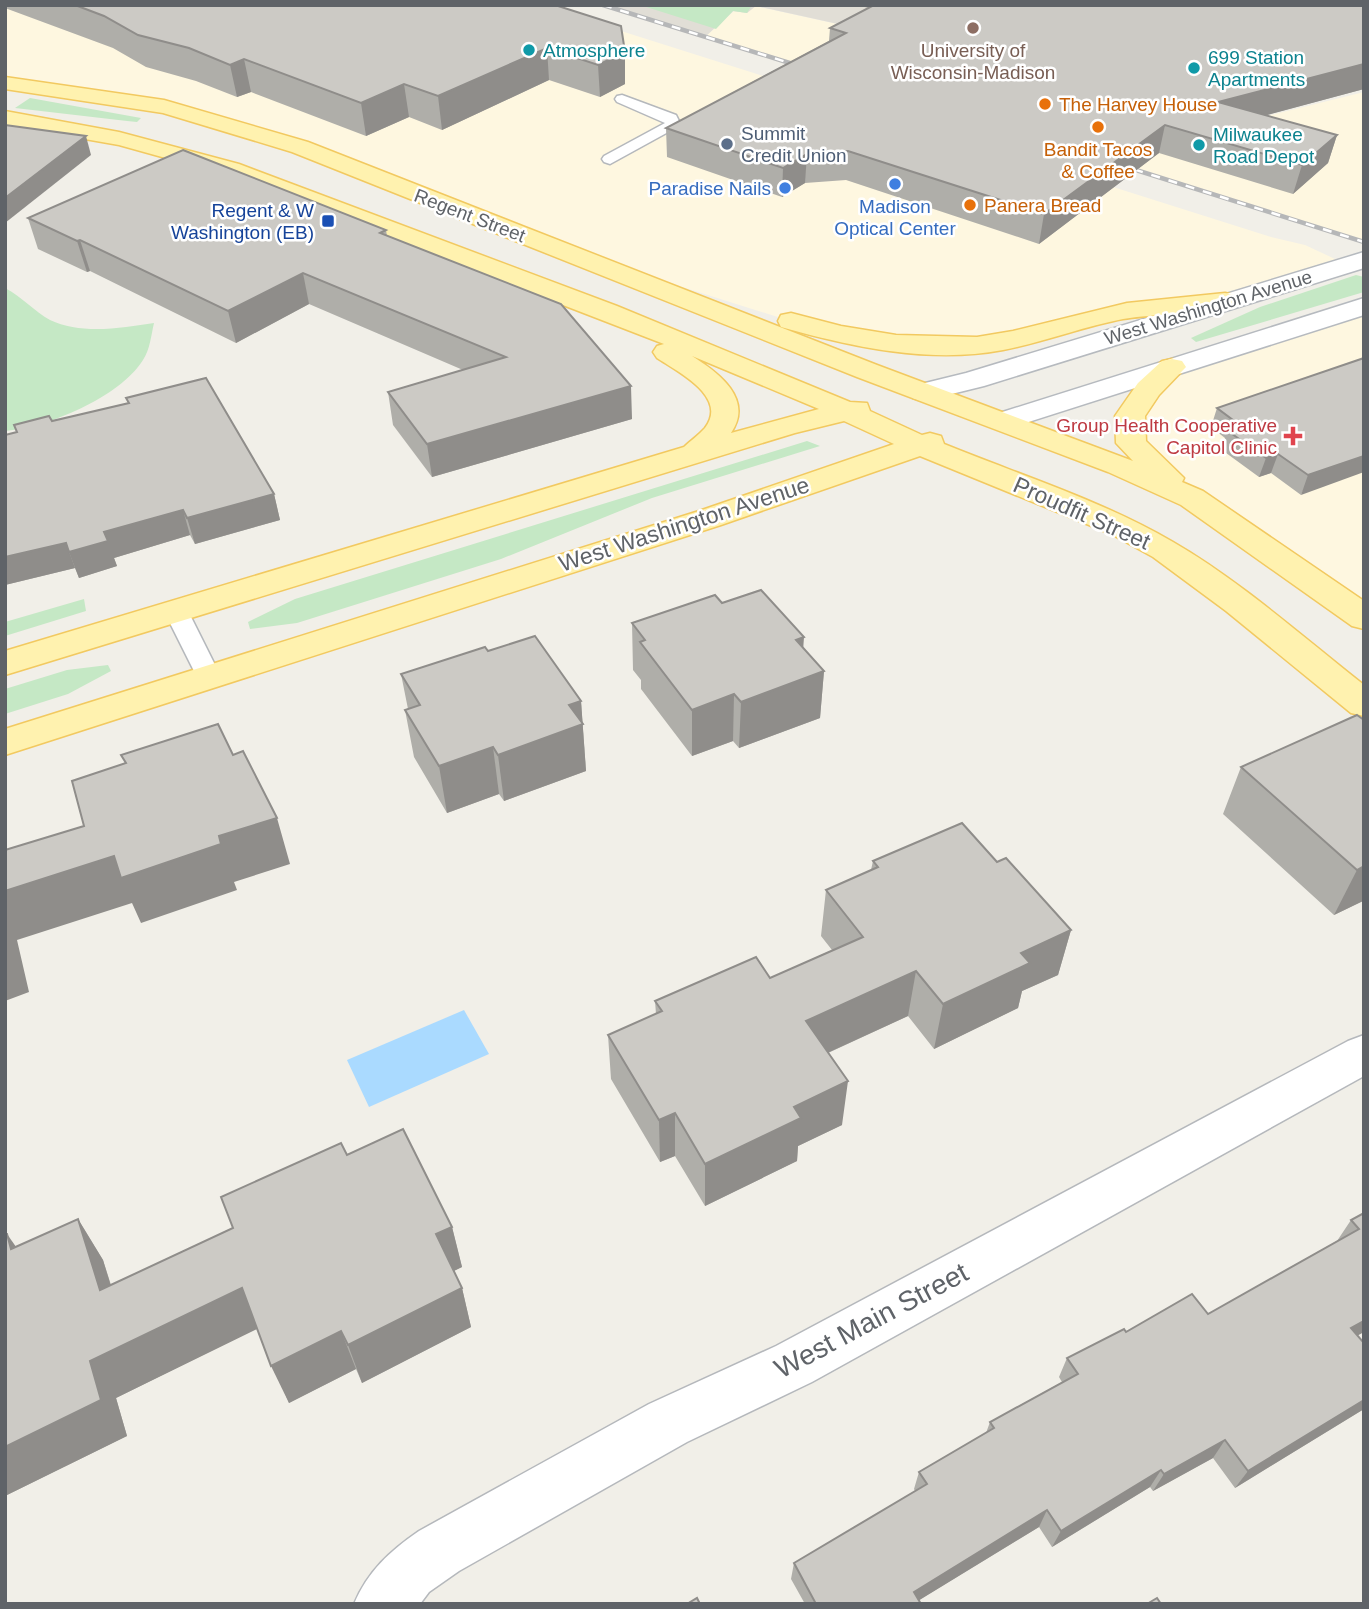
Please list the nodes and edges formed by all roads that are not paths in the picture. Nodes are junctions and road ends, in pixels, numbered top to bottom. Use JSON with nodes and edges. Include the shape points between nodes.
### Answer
{"nodes":[{"id":1,"x":5,"y":83,"type":"edge"},
{"id":2,"x":622,"y":99,"type":"edge"},
{"id":3,"x":5,"y":118,"type":"edge"},
{"id":4,"x":610,"y":159,"type":"dead end"},
{"id":5,"x":549,"y":245,"type":"junction"},
{"id":6,"x":1364,"y":260,"type":"edge"},
{"id":7,"x":1225,"y":301,"type":"junction"},
{"id":8,"x":1364,"y":306,"type":"edge"},
{"id":9,"x":608,"y":312,"type":"junction"},
{"id":10,"x":1172,"y":367,"type":"junction"},
{"id":11,"x":923,"y":391,"type":"junction"},
{"id":12,"x":846,"y":411,"type":"junction"},
{"id":13,"x":1003,"y":421,"type":"junction"},
{"id":14,"x":920,"y":445,"type":"junction"},
{"id":15,"x":693,"y":455,"type":"junction"},
{"id":16,"x":1192,"y":498,"type":"junction"},
{"id":17,"x":176,"y":611,"type":"junction"},
{"id":18,"x":1364,"y":618,"type":"edge"},
{"id":19,"x":5,"y":663,"type":"edge"},
{"id":20,"x":209,"y":677,"type":"junction"},
{"id":21,"x":1364,"y":704,"type":"edge"},
{"id":22,"x":5,"y":742,"type":"edge"},
{"id":23,"x":1364,"y":1054,"type":"edge"},
{"id":24,"x":385,"y":1600,"type":"edge"}],
"edges":[{"from":1,"to":5,"type":"main road","name":"Regent Street","via":[[108,97],[211,119],[300,147]]},
{"from":2,"to":4,"type":"lane","via":[[671,118],[673,125]]},
{"from":3,"to":9,"type":"main road","name":"Regent Street","via":[[179,151]]},
{"from":5,"to":7,"type":"main road","via":[[803,325],[921,346],[1000,342],[1163,304]]},
{"from":5,"to":11,"type":"main road","name":"Regent Street"},
{"from":6,"to":7,"type":"street","name":"West Washington Avenue"},
{"from":7,"to":11,"type":"street","name":"West Washington Avenue","via":[[974,380]]},
{"from":8,"to":10,"type":"street","name":"West Washington Avenue"},
{"from":9,"to":12,"type":"main road","name":"Regent Street"},
{"from":9,"to":15,"type":"main road","via":[[710,381],[724,399],[721,427]]},
{"from":10,"to":13,"type":"street","name":"West Washington Avenue"},
{"from":10,"to":16,"type":"main road","via":[[1148,389],[1130,416],[1131,443]]},
{"from":11,"to":12,"type":"main road","name":"West Washington Avenue"},
{"from":11,"to":13,"type":"main road"},
{"from":12,"to":14,"type":"main road","name":"Proudfit Street"},
{"from":12,"to":15,"type":"main road","name":"West Washington Avenue"},
{"from":13,"to":14,"type":"main road","name":"West Washington Avenue"},
{"from":13,"to":16,"type":"main road"},
{"from":14,"to":20,"type":"main road","name":"West Washington Avenue","via":[[697,522]]},
{"from":14,"to":21,"type":"main road","name":"Proudfit Street","via":[[1080,509],[1164,550]]},
{"from":15,"to":17,"type":"main road","name":"West Washington Avenue"},
{"from":16,"to":18,"type":"main road"},
{"from":17,"to":19,"type":"main road","name":"West Washington Avenue"},
{"from":17,"to":20,"type":"lane"},
{"from":20,"to":22,"type":"main road","name":"West Washington Avenue"},
{"from":23,"to":24,"type":"street","name":"West Main Street","via":[[794,1364],[656,1430],[439,1551],[409,1573]]}]}
